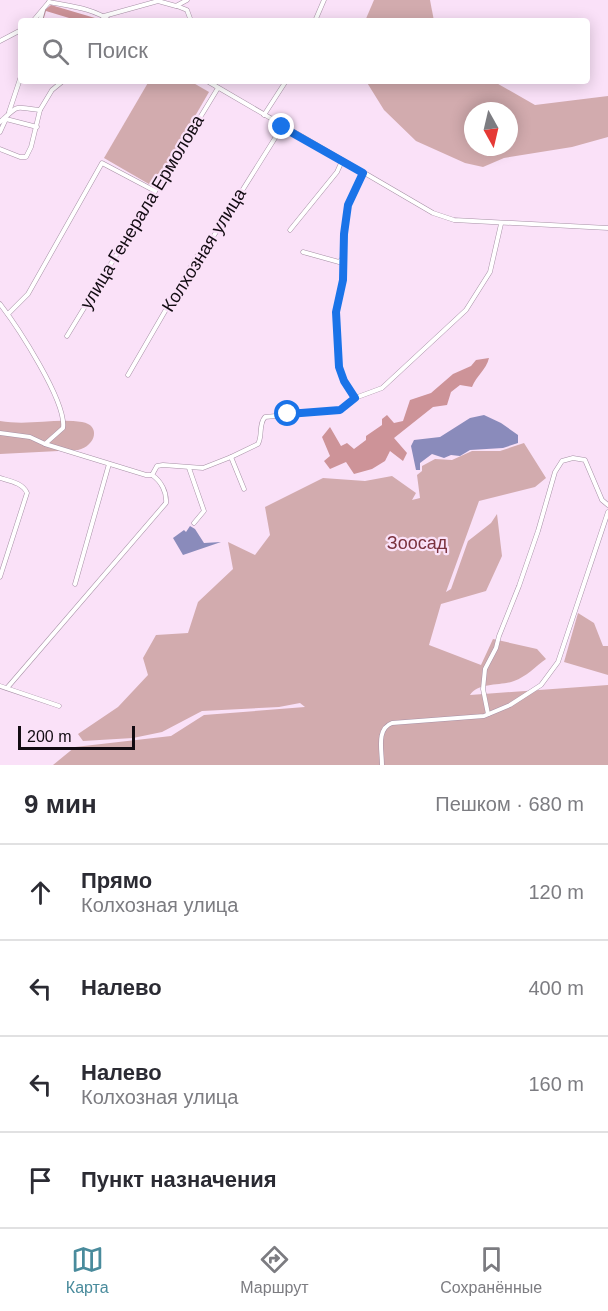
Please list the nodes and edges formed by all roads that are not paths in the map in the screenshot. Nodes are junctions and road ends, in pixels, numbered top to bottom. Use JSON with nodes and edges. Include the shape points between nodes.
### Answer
{"nodes":[{"id":1,"x":187,"y":0,"type":"edge"},
{"id":2,"x":324,"y":0,"type":"edge"},
{"id":3,"x":49,"y":1,"type":"edge"},
{"id":4,"x":176,"y":6,"type":"junction"},
{"id":5,"x":44,"y":9,"type":"junction"},
{"id":6,"x":36,"y":18,"type":"edge"},
{"id":7,"x":41,"y":18,"type":"edge"},
{"id":8,"x":101,"y":18,"type":"edge"},
{"id":9,"x":107,"y":18,"type":"edge"},
{"id":10,"x":190,"y":18,"type":"edge"},
{"id":11,"x":316,"y":18,"type":"edge"},
{"id":12,"x":18,"y":32,"type":"edge"},
{"id":13,"x":0,"y":41,"type":"edge"},
{"id":14,"x":18,"y":84,"type":"edge"},
{"id":15,"x":59,"y":84,"type":"edge"},
{"id":16,"x":212,"y":84,"type":"edge"},
{"id":17,"x":284,"y":84,"type":"edge"},
{"id":18,"x":218,"y":88,"type":"junction"},
{"id":19,"x":40,"y":110,"type":"junction"},
{"id":20,"x":9,"y":112,"type":"junction"},
{"id":21,"x":264,"y":115,"type":"junction"},
{"id":22,"x":6,"y":119,"type":"junction"},
{"id":23,"x":0,"y":122,"type":"edge"},
{"id":24,"x":37,"y":127,"type":"junction"},
{"id":25,"x":282,"y":127,"type":"junction"},
{"id":26,"x":0,"y":132,"type":"edge"},
{"id":27,"x":0,"y":149,"type":"edge"},
{"id":28,"x":342,"y":161,"type":"junction"},
{"id":29,"x":363,"y":173,"type":"junction"},
{"id":30,"x":155,"y":191,"type":"junction"},
{"id":31,"x":501,"y":224,"type":"junction"},
{"id":32,"x":608,"y":228,"type":"edge"},
{"id":33,"x":290,"y":230,"type":"dead end"},
{"id":34,"x":303,"y":252,"type":"dead end"},
{"id":35,"x":344,"y":258,"type":"junction"},
{"id":36,"x":0,"y":304,"type":"edge"},
{"id":37,"x":8,"y":314,"type":"junction"},
{"id":38,"x":67,"y":336,"type":"dead end"},
{"id":39,"x":128,"y":375,"type":"dead end"},
{"id":40,"x":355,"y":398,"type":"junction"},
{"id":41,"x":0,"y":433,"type":"edge"},
{"id":42,"x":45,"y":444,"type":"junction"},
{"id":43,"x":231,"y":457,"type":"junction"},
{"id":44,"x":109,"y":465,"type":"junction"},
{"id":45,"x":189,"y":468,"type":"junction"},
{"id":46,"x":152,"y":475,"type":"junction"},
{"id":47,"x":0,"y":478,"type":"edge"},
{"id":48,"x":244,"y":489,"type":"dead end"},
{"id":49,"x":608,"y":505,"type":"edge"},
{"id":50,"x":608,"y":512,"type":"edge"},
{"id":51,"x":194,"y":523,"type":"dead end"},
{"id":52,"x":0,"y":577,"type":"edge"},
{"id":53,"x":75,"y":584,"type":"dead end"},
{"id":54,"x":0,"y":686,"type":"edge"},
{"id":55,"x":7,"y":688,"type":"junction"},
{"id":56,"x":58,"y":706,"type":"dead end"},
{"id":57,"x":488,"y":714,"type":"junction"},
{"id":58,"x":382,"y":765,"type":"edge"}],
"edges":[{"from":1,"to":4,"type":"street"},
{"from":2,"to":11,"type":"street"},
{"from":3,"to":5,"type":"street"},
{"from":3,"to":8,"type":"street"},
{"from":4,"to":9,"type":"street","via":[[158,1]]},
{"from":4,"to":10,"type":"street","via":[[187,10]]},
{"from":5,"to":6,"type":"street"},
{"from":5,"to":7,"type":"street"},
{"from":12,"to":13,"type":"street"},
{"from":14,"to":20,"type":"street"},
{"from":15,"to":19,"type":"street"},
{"from":16,"to":18,"type":"street"},
{"from":17,"to":21,"type":"street"},
{"from":18,"to":21,"type":"street"},
{"from":18,"to":30,"type":"street","name":"улица Генерала Ермолова"},
{"from":19,"to":20,"type":"street","via":[[21,106]]},
{"from":19,"to":24,"type":"street"},
{"from":20,"to":22,"type":"street"},
{"from":20,"to":23,"type":"street"},
{"from":21,"to":25,"type":"street"},
{"from":22,"to":24,"type":"street"},
{"from":22,"to":26,"type":"street"},
{"from":24,"to":27,"type":"street","via":[[26,157]]},
{"from":25,"to":28,"type":"street"},
{"from":25,"to":39,"type":"street","name":"Колхозная улица","via":[[197,256]]},
{"from":28,"to":29,"type":"street"},
{"from":28,"to":33,"type":"street"},
{"from":29,"to":31,"type":"street","via":[[433,213],[454,220]]},
{"from":29,"to":35,"type":"street","via":[[348,205]]},
{"from":30,"to":37,"type":"street","via":[[102,163],[28,294]]},
{"from":30,"to":38,"type":"street","name":"улица Генерала Ермолова"},
{"from":31,"to":32,"type":"street"},
{"from":31,"to":40,"type":"street","via":[[490,272],[466,310],[382,388]]},
{"from":34,"to":35,"type":"street","via":[[339,262]]},
{"from":35,"to":40,"type":"street","via":[[336,312],[339,367]]},
{"from":36,"to":37,"type":"street"},
{"from":37,"to":42,"type":"street","via":[[52,389],[62,417],[63,428]]},
{"from":40,"to":43,"type":"street","via":[[340,410],[265,417],[258,444]]},
{"from":41,"to":42,"type":"street","via":[[30,437]]},
{"from":42,"to":44,"type":"street"},
{"from":43,"to":45,"type":"street","via":[[204,468]]},
{"from":43,"to":48,"type":"street"},
{"from":44,"to":46,"type":"street"},
{"from":44,"to":53,"type":"street"},
{"from":45,"to":46,"type":"street","via":[[157,466]]},
{"from":45,"to":51,"type":"street","via":[[204,511]]},
{"from":46,"to":55,"type":"street","via":[[159,480],[166,503]]},
{"from":47,"to":52,"type":"street","via":[[20,485],[27,494]]},
{"from":49,"to":57,"type":"street","via":[[602,500],[585,460],[562,461],[555,471],[519,586],[485,669],[483,689]]},
{"from":50,"to":57,"type":"street","via":[[558,662],[541,685]]},
{"from":54,"to":55,"type":"street"},
{"from":55,"to":56,"type":"street"},
{"from":57,"to":58,"type":"street","via":[[386,725],[381,732]]}]}
